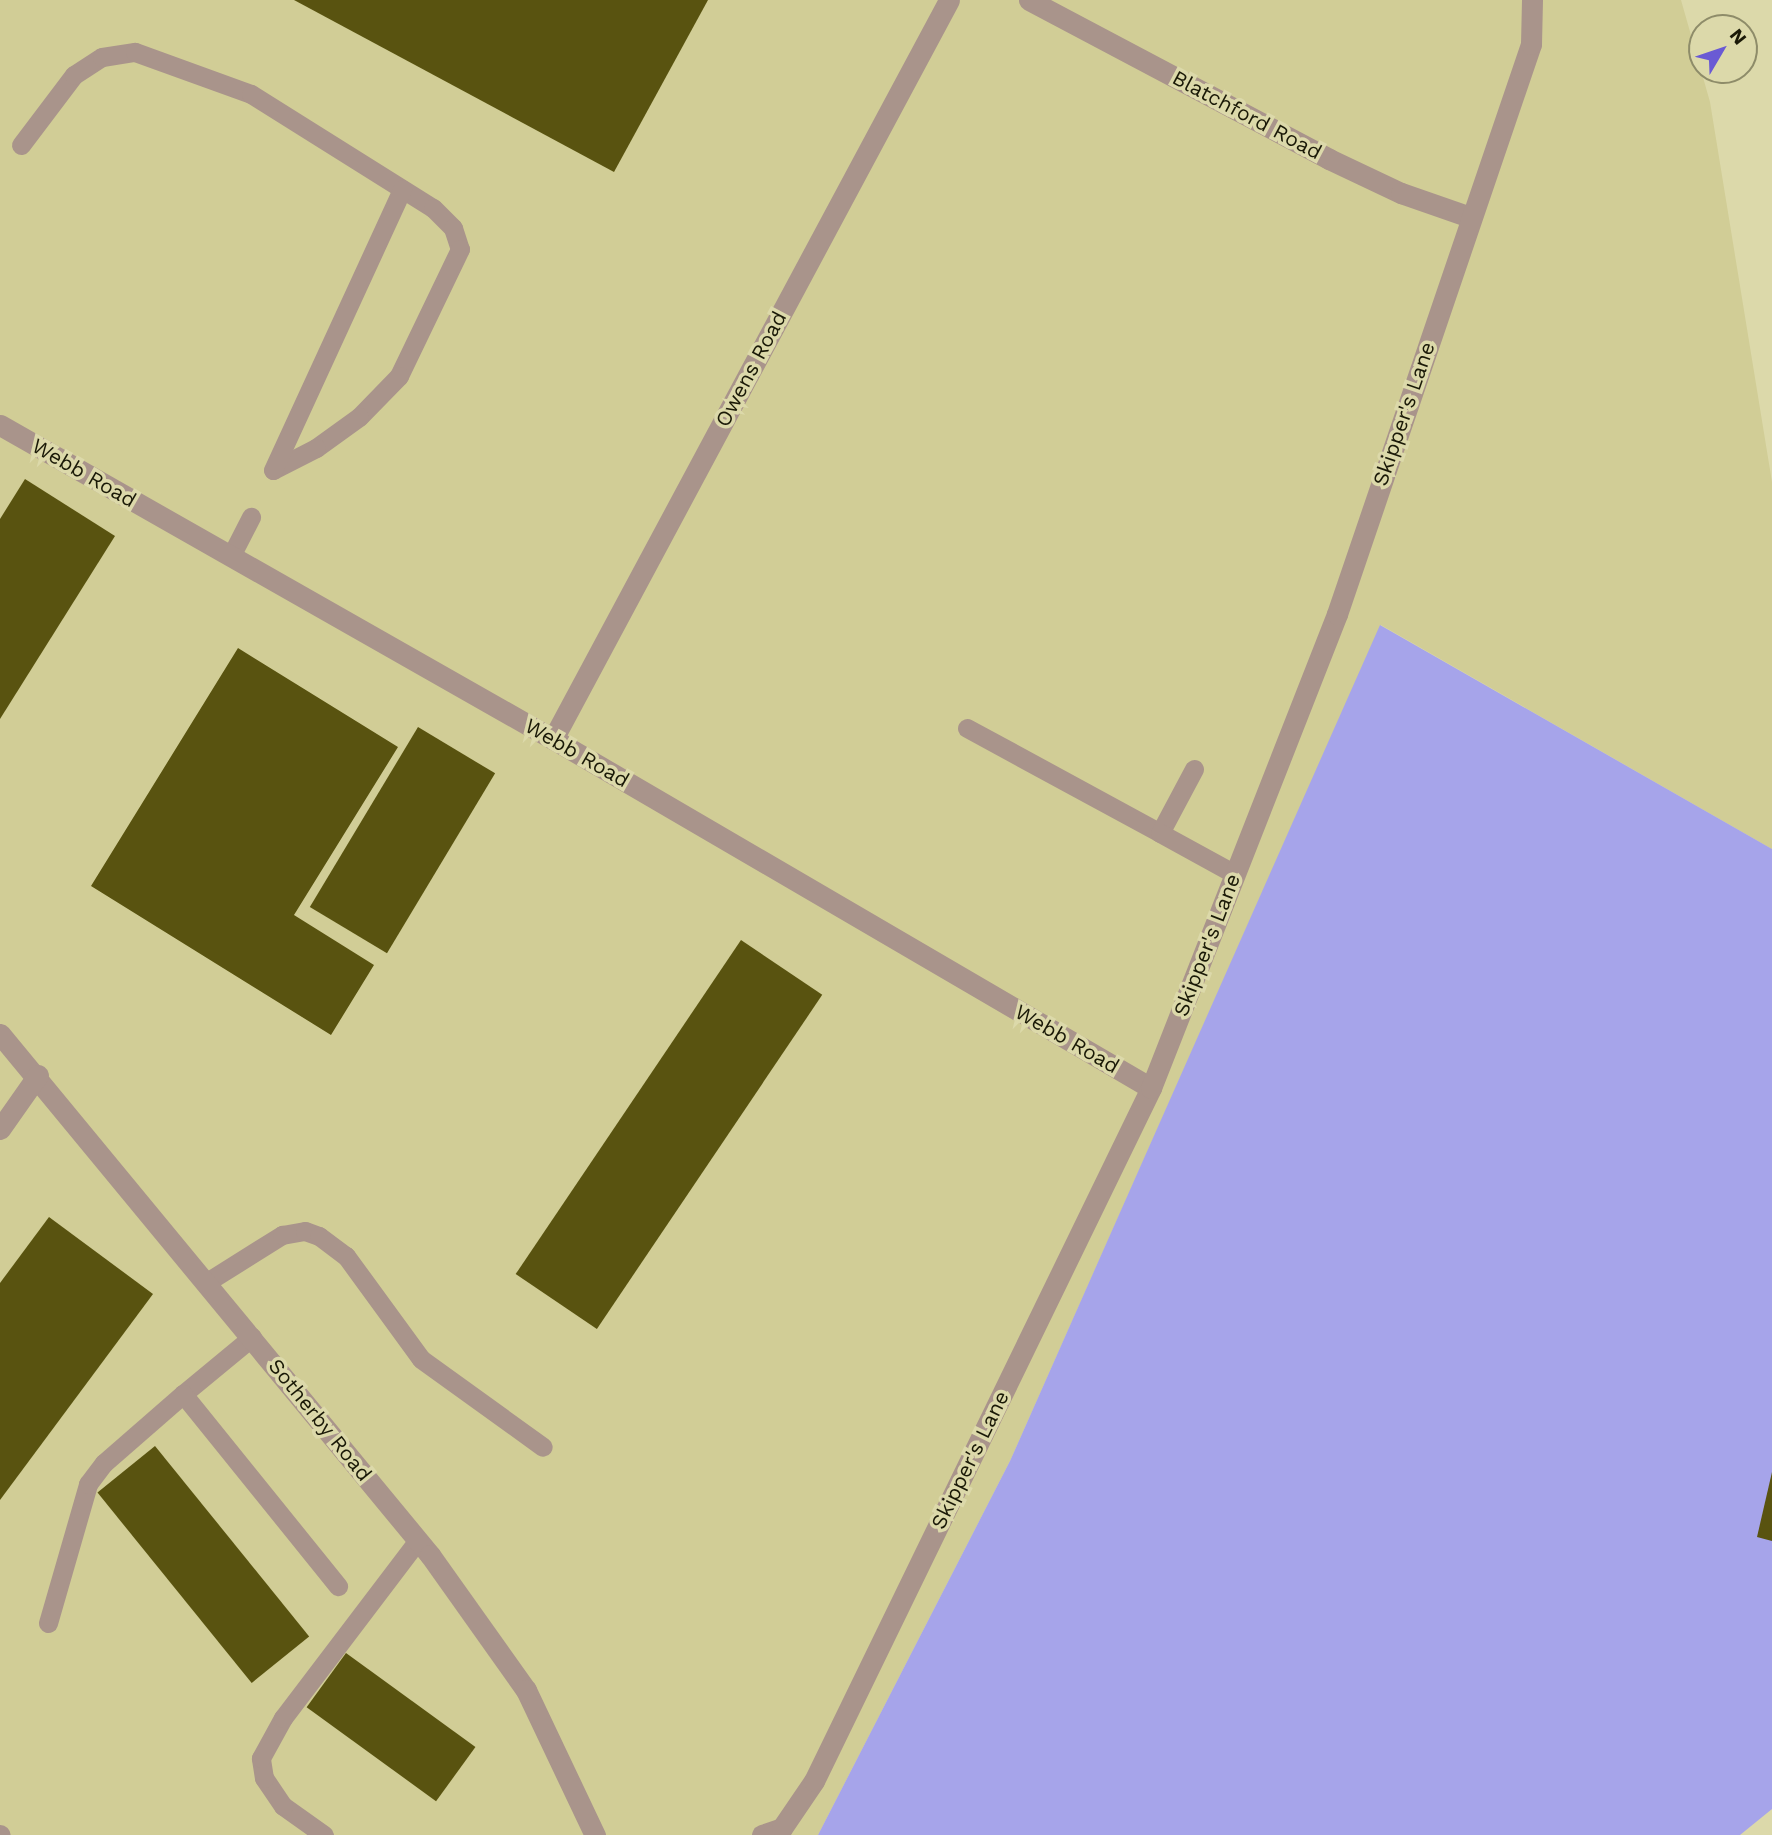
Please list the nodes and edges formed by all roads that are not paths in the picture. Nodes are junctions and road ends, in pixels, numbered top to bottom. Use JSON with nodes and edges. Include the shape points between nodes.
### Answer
{"nodes":[{"id":1,"x":949,"y":0,"type":"edge"},
{"id":2,"x":1029,"y":0,"type":"edge"},
{"id":3,"x":1532,"y":0,"type":"edge"},
{"id":4,"x":21,"y":145,"type":"dead end"},
{"id":5,"x":402,"y":189,"type":"junction"},
{"id":6,"x":1470,"y":217,"type":"junction"},
{"id":7,"x":0,"y":425,"type":"edge"},
{"id":8,"x":251,"y":517,"type":"dead end"},
{"id":9,"x":231,"y":556,"type":"junction"},
{"id":10,"x":967,"y":728,"type":"dead end"},
{"id":11,"x":553,"y":739,"type":"junction"},
{"id":12,"x":1194,"y":769,"type":"dead end"},
{"id":13,"x":1160,"y":834,"type":"junction"},
{"id":14,"x":1235,"y":874,"type":"junction"},
{"id":15,"x":0,"y":1034,"type":"edge"},
{"id":16,"x":38,"y":1075,"type":"junction"},
{"id":17,"x":1151,"y":1088,"type":"junction"},
{"id":18,"x":0,"y":1129,"type":"edge"},
{"id":19,"x":207,"y":1282,"type":"junction"},
{"id":20,"x":252,"y":1336,"type":"junction"},
{"id":21,"x":183,"y":1394,"type":"junction"},
{"id":22,"x":543,"y":1447,"type":"dead end"},
{"id":23,"x":418,"y":1540,"type":"junction"},
{"id":24,"x":338,"y":1586,"type":"dead end"},
{"id":25,"x":48,"y":1623,"type":"dead end"},
{"id":26,"x":324,"y":1835,"type":"edge"},
{"id":27,"x":595,"y":1835,"type":"edge"},
{"id":28,"x":762,"y":1835,"type":"edge"}],
"edges":[{"from":1,"to":11,"type":"street","name":"Owens Road"},
{"from":2,"to":6,"type":"street","name":"Blatchford Road","via":[[1329,159],[1401,193]]},
{"from":3,"to":6,"type":"street","name":"Skipper's Lane","via":[[1531,44]]},
{"from":4,"to":5,"type":"lane","via":[[74,75],[102,57],[135,52],[251,94]]},
{"from":5,"to":5,"type":"lane","via":[[273,470],[316,448],[359,417],[399,376],[460,249],[453,228]]},
{"from":6,"to":14,"type":"street","name":"Skipper's Lane","via":[[1337,614]]},
{"from":7,"to":9,"type":"street","name":"Webb Road"},
{"from":8,"to":9,"type":"lane"},
{"from":9,"to":11,"type":"street","name":"Webb Road"},
{"from":10,"to":13,"type":"lane"},
{"from":11,"to":17,"type":"street","name":"Webb Road"},
{"from":12,"to":13,"type":"lane"},
{"from":13,"to":14,"type":"lane"},
{"from":14,"to":17,"type":"street","name":"Skipper's Lane"},
{"from":15,"to":16,"type":"street","name":"Sotherby Road"},
{"from":16,"to":18,"type":"street"},
{"from":16,"to":19,"type":"street","name":"Sotherby Road"},
{"from":17,"to":28,"type":"street","name":"Skipper's Lane","via":[[814,1781],[782,1828]]},
{"from":19,"to":20,"type":"street","name":"Sotherby Road"},
{"from":19,"to":22,"type":"lane","via":[[282,1235],[305,1231],[319,1236],[346,1256],[421,1359]]},
{"from":20,"to":21,"type":"lane"},
{"from":20,"to":23,"type":"street","name":"Sotherby Road"},
{"from":21,"to":24,"type":"lane"},
{"from":21,"to":25,"type":"lane","via":[[104,1463],[88,1484]]},
{"from":23,"to":26,"type":"lane","via":[[283,1718],[261,1758],[264,1778],[283,1806]]},
{"from":23,"to":27,"type":"street","name":"Sotherby Road","via":[[526,1690]]}]}
